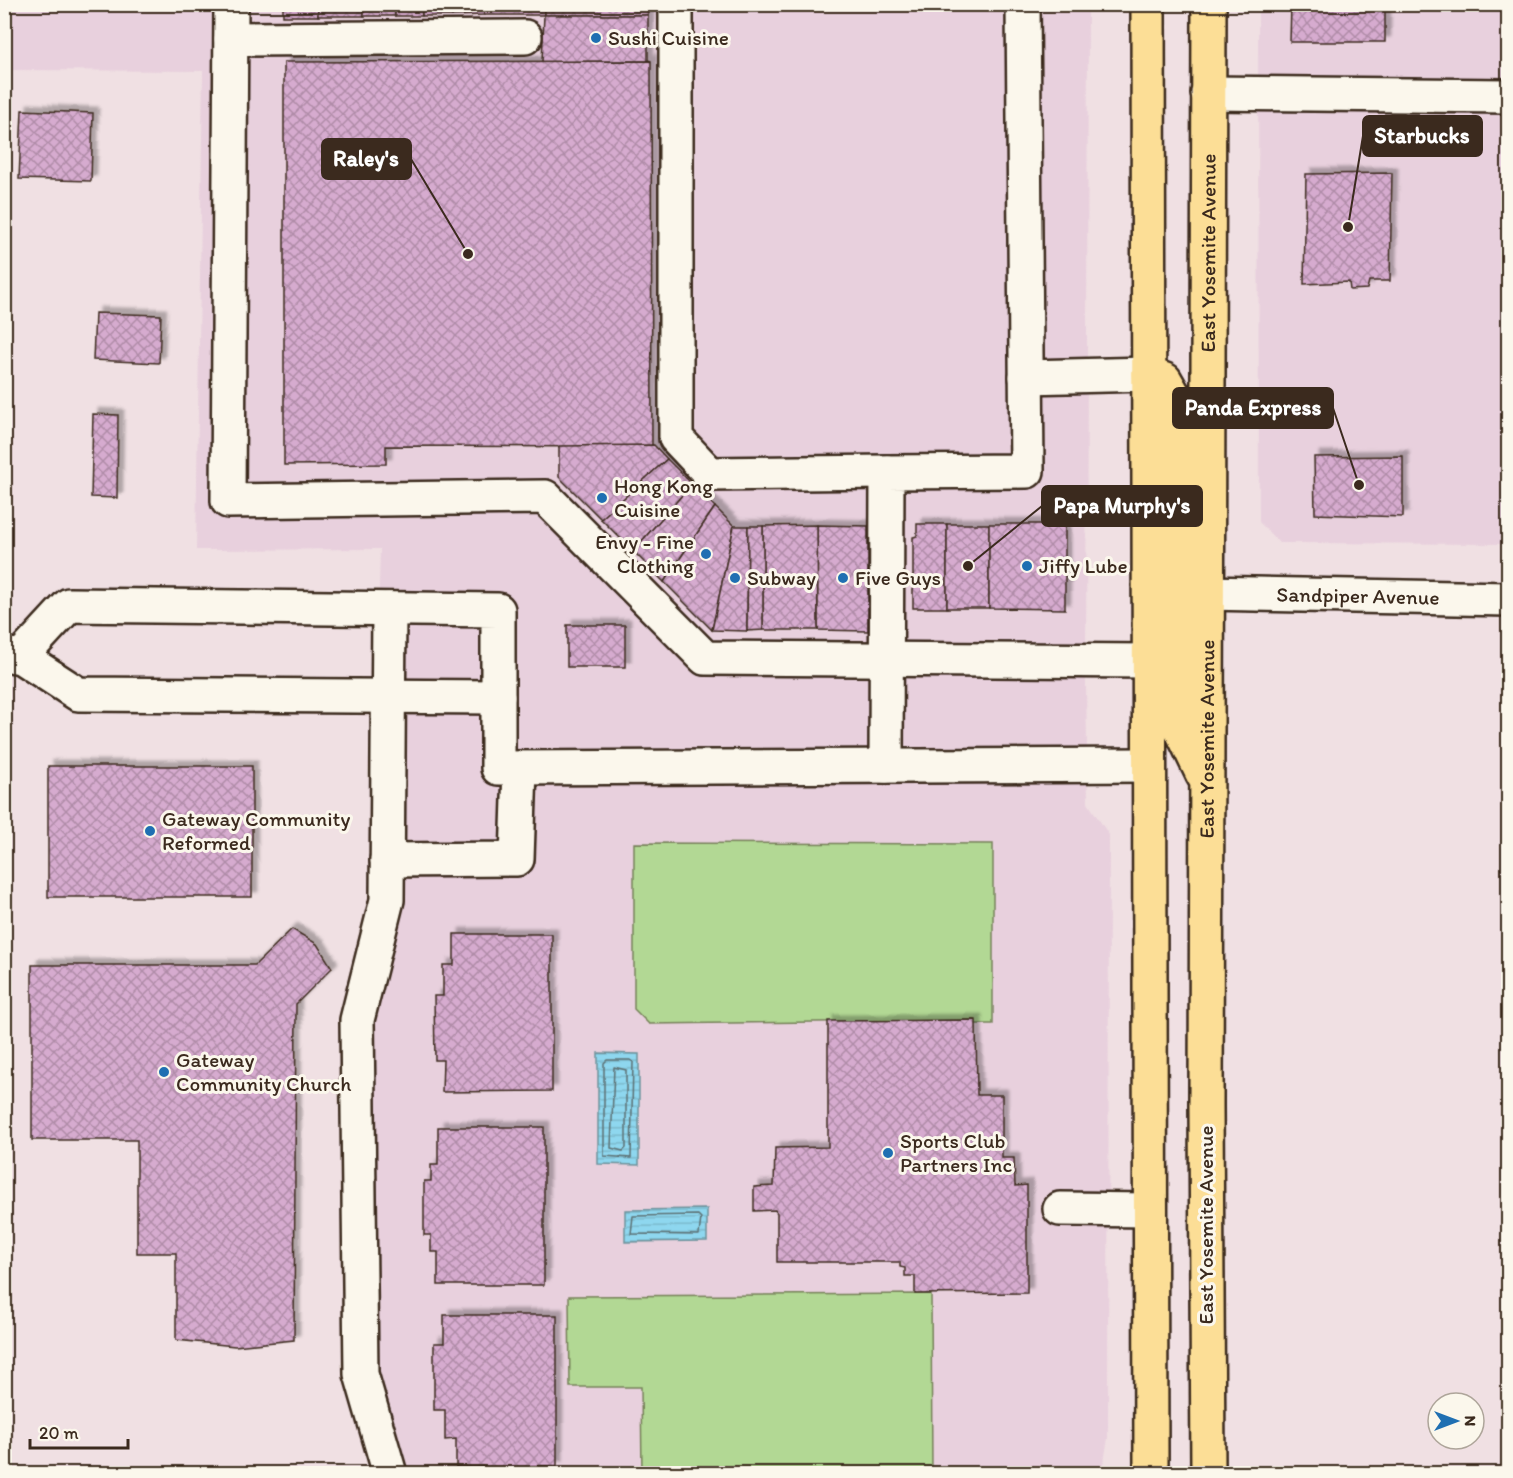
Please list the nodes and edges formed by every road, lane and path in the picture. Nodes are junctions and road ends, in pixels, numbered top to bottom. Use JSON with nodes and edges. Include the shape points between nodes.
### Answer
{"nodes":[{"id":1,"x":231,"y":4,"type":"edge"},
{"id":2,"x":676,"y":4,"type":"edge"},
{"id":3,"x":1023,"y":4,"type":"edge"},
{"id":4,"x":1148,"y":4,"type":"edge"},
{"id":5,"x":1209,"y":4,"type":"edge"},
{"id":6,"x":525,"y":37,"type":"dead end"},
{"id":7,"x":231,"y":39,"type":"junction"},
{"id":8,"x":1208,"y":93,"type":"junction"},
{"id":9,"x":1509,"y":96,"type":"edge"},
{"id":10,"x":1149,"y":374,"type":"junction"},
{"id":11,"x":1026,"y":377,"type":"junction"},
{"id":12,"x":887,"y":472,"type":"junction"},
{"id":13,"x":1206,"y":593,"type":"junction"},
{"id":14,"x":1509,"y":599,"type":"edge"},
{"id":15,"x":389,"y":609,"type":"junction"},
{"id":16,"x":13,"y":656,"type":"edge"},
{"id":17,"x":887,"y":660,"type":"junction"},
{"id":18,"x":1149,"y":661,"type":"junction"},
{"id":19,"x":387,"y":696,"type":"junction"},
{"id":20,"x":498,"y":697,"type":"junction"},
{"id":21,"x":1149,"y":765,"type":"junction"},
{"id":22,"x":886,"y":766,"type":"junction"},
{"id":23,"x":520,"y":768,"type":"junction"},
{"id":24,"x":1206,"y":782,"type":"junction"},
{"id":25,"x":387,"y":860,"type":"junction"},
{"id":26,"x":1060,"y":1209,"type":"dead end"},
{"id":27,"x":1150,"y":1210,"type":"junction"},
{"id":28,"x":390,"y":1473,"type":"edge"},
{"id":29,"x":1151,"y":1473,"type":"edge"},
{"id":30,"x":1208,"y":1473,"type":"edge"}],
"edges":[{"from":1,"to":7,"type":"street"},
{"from":2,"to":12,"type":"street","via":[[676,438],[710,474]]},
{"from":3,"to":11,"type":"street"},
{"from":4,"to":10,"type":"main road"},
{"from":5,"to":8,"type":"main road","name":"East Yosemite Avenue"},
{"from":6,"to":7,"type":"street"},
{"from":7,"to":17,"type":"street","via":[[228,501],[545,497],[705,657]]},
{"from":8,"to":9,"type":"street"},
{"from":8,"to":13,"type":"main road","name":"East Yosemite Avenue"},
{"from":10,"to":11,"type":"street"},
{"from":10,"to":18,"type":"main road"},
{"from":10,"to":24,"type":"main road","via":[[1166,380],[1177,401],[1177,721]]},
{"from":11,"to":12,"type":"street","via":[[1028,471]]},
{"from":12,"to":17,"type":"street"},
{"from":13,"to":14,"type":"street","name":"Sandpiper Avenue"},
{"from":13,"to":24,"type":"main road","name":"East Yosemite Avenue"},
{"from":15,"to":16,"type":"street","via":[[69,606]]},
{"from":15,"to":19,"type":"street"},
{"from":15,"to":20,"type":"street","via":[[498,610]]},
{"from":16,"to":19,"type":"street","via":[[78,693]]},
{"from":17,"to":18,"type":"street"},
{"from":17,"to":22,"type":"street"},
{"from":18,"to":21,"type":"main road"},
{"from":19,"to":20,"type":"street"},
{"from":19,"to":25,"type":"street"},
{"from":20,"to":23,"type":"street","via":[[498,768]]},
{"from":21,"to":22,"type":"street"},
{"from":21,"to":27,"type":"main road"},
{"from":22,"to":23,"type":"street"},
{"from":23,"to":25,"type":"street","via":[[517,859]]},
{"from":24,"to":30,"type":"main road","name":"East Yosemite Avenue"},
{"from":25,"to":28,"type":"street","via":[[387,900],[357,1020],[361,1374]]},
{"from":26,"to":27,"type":"street"},
{"from":27,"to":29,"type":"main road"}]}
